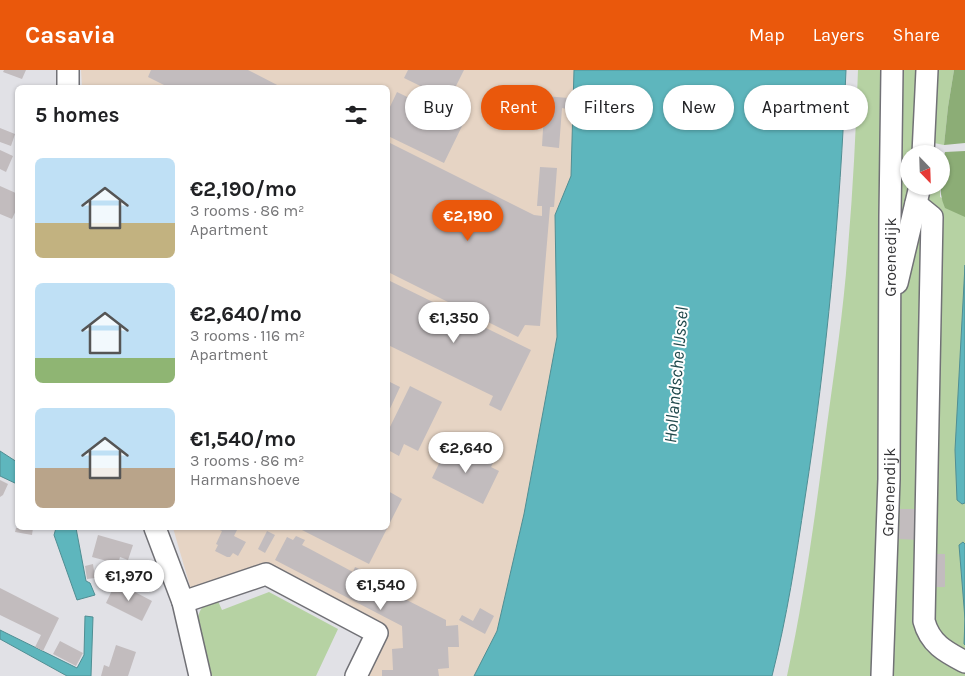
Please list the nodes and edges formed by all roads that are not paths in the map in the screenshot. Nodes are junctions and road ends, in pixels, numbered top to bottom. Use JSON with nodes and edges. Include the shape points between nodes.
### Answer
{"nodes":[{"id":1,"x":68,"y":70,"type":"edge"},
{"id":2,"x":892,"y":70,"type":"edge"},
{"id":3,"x":927,"y":70,"type":"edge"},
{"id":4,"x":68,"y":85,"type":"edge"},
{"id":5,"x":924,"y":145,"type":"edge"},
{"id":6,"x":918,"y":195,"type":"edge"},
{"id":7,"x":890,"y":307,"type":"junction"},
{"id":8,"x":156,"y":530,"type":"edge"},
{"id":9,"x":183,"y":602,"type":"junction"},
{"id":10,"x":965,"y":662,"type":"edge"},
{"id":11,"x":200,"y":676,"type":"edge"},
{"id":12,"x":356,"y":676,"type":"edge"},
{"id":13,"x":882,"y":676,"type":"edge"}],
"edges":[{"from":1,"to":4,"type":"street"},
{"from":2,"to":7,"type":"street","name":"Groenedijk"},
{"from":3,"to":5,"type":"street"},
{"from":6,"to":7,"type":"street","name":"Groenedijk"},
{"from":6,"to":10,"type":"street","name":"Groenedijk","via":[[932,217],[924,621],[926,630],[938,647]]},
{"from":7,"to":13,"type":"street","name":"Groenendijk","via":[[889,479]]},
{"from":8,"to":9,"type":"street"},
{"from":9,"to":11,"type":"street"},
{"from":9,"to":12,"type":"street","via":[[266,574],[377,633]]}]}
